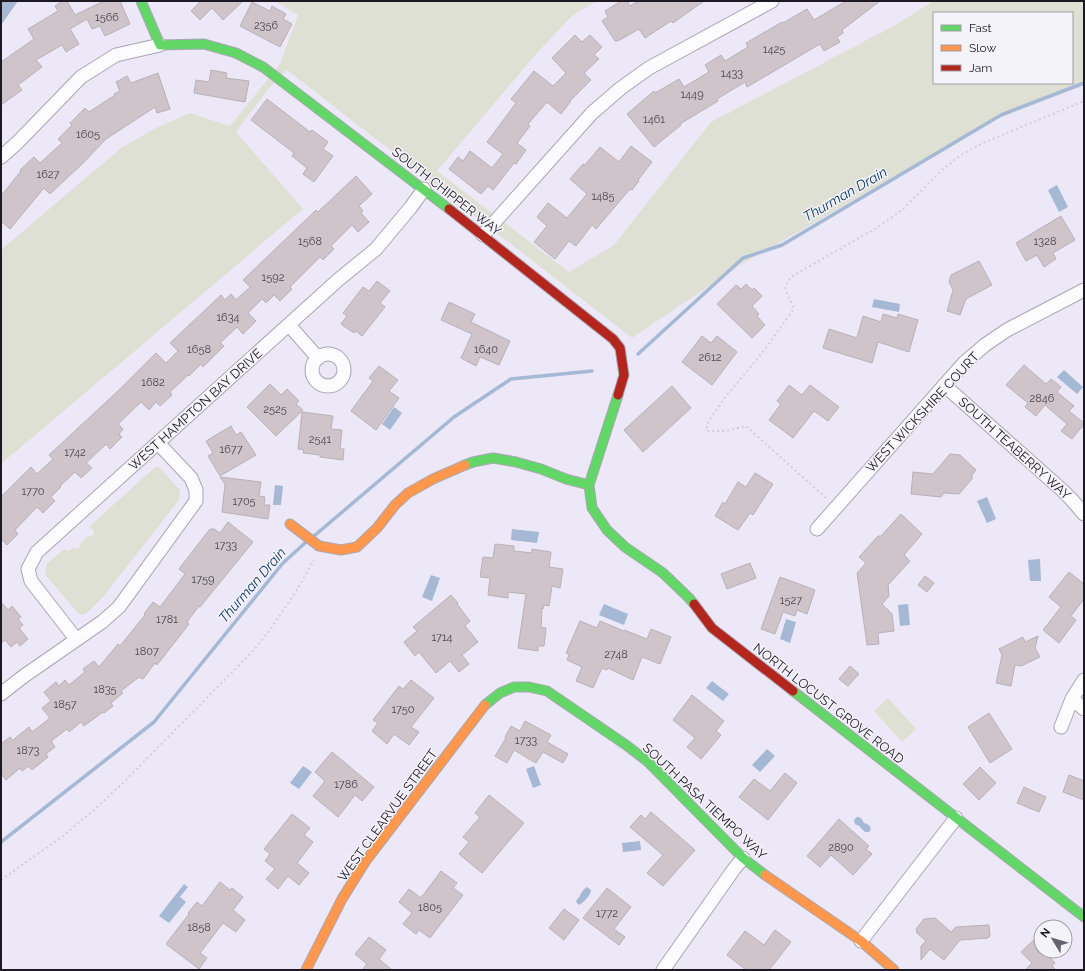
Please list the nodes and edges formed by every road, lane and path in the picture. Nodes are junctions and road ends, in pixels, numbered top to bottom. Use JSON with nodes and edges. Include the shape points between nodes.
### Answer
{"nodes":[{"id":1,"x":141,"y":1,"type":"edge"},
{"id":2,"x":772,"y":1,"type":"edge"},
{"id":3,"x":160,"y":45,"type":"junction"},
{"id":4,"x":1084,"y":101,"type":"edge"},
{"id":5,"x":1,"y":156,"type":"edge"},
{"id":6,"x":424,"y":189,"type":"junction"},
{"id":7,"x":483,"y":235,"type":"junction"},
{"id":8,"x":1084,"y":290,"type":"edge"},
{"id":9,"x":289,"y":325,"type":"junction"},
{"id":10,"x":318,"y":358,"type":"dead end"},
{"id":11,"x":944,"y":385,"type":"junction"},
{"id":12,"x":158,"y":442,"type":"junction"},
{"id":13,"x":589,"y":485,"type":"junction"},
{"id":14,"x":826,"y":498,"type":"dead end"},
{"id":15,"x":1084,"y":514,"type":"edge"},
{"id":16,"x":290,"y":524,"type":"dead end"},
{"id":17,"x":817,"y":529,"type":"dead end"},
{"id":18,"x":314,"y":561,"type":"dead end"},
{"id":19,"x":76,"y":639,"type":"junction"},
{"id":20,"x":1084,"y":680,"type":"edge"},
{"id":21,"x":507,"y":688,"type":"joint"},
{"id":22,"x":1,"y":694,"type":"edge"},
{"id":23,"x":1072,"y":699,"type":"junction"},
{"id":24,"x":1084,"y":709,"type":"edge"},
{"id":25,"x":1061,"y":726,"type":"dead end"},
{"id":26,"x":956,"y":818,"type":"junction"},
{"id":27,"x":743,"y":858,"type":"junction"},
{"id":28,"x":1,"y":880,"type":"edge"},
{"id":29,"x":1084,"y":917,"type":"edge"},
{"id":30,"x":860,"y":941,"type":"junction"},
{"id":31,"x":306,"y":970,"type":"edge"},
{"id":32,"x":664,"y":970,"type":"edge"},
{"id":33,"x":894,"y":970,"type":"edge"}],
"edges":[{"from":1,"to":3,"type":"street"},
{"from":2,"to":7,"type":"street","via":[[649,68],[620,88],[592,113]]},
{"from":3,"to":5,"type":"street","via":[[116,55],[81,77]]},
{"from":3,"to":6,"type":"street","name":"SOUTH CHIPPER WAY","via":[[204,44],[236,53],[263,67]]},
{"from":4,"to":14,"type":"path","via":[[982,143],[961,155],[943,169],[902,210],[788,281],[785,286],[794,308],[762,353],[723,400],[707,424],[707,431],[725,431],[746,426]]},
{"from":6,"to":7,"type":"street","name":"SOUTH CHIPPER WAY"},
{"from":6,"to":9,"type":"street","name":"WEST HAMPTON BAY DRIVE","via":[[376,249]]},
{"from":7,"to":13,"type":"street","name":"SOUTH CHIPPER WAY","via":[[613,339],[620,348],[624,375]]},
{"from":8,"to":11,"type":"street","name":"WEST WICKSHIRE COURT","via":[[1007,330],[964,362]]},
{"from":9,"to":10,"type":"street"},
{"from":9,"to":12,"type":"street","name":"WEST HAMPTON BAY DRIVE"},
{"from":11,"to":15,"type":"street","name":"SOUTH TEABERRY WAY","via":[[1062,490]]},
{"from":11,"to":17,"type":"street","name":"WEST WICKSHIRE COURT"},
{"from":12,"to":19,"type":"street","via":[[191,478],[196,490],[196,501],[118,607],[102,622]]},
{"from":12,"to":19,"type":"street","name":"WEST HAMPTON BAY DRIVE","via":[[37,552],[28,569],[31,581]]},
{"from":13,"to":16,"type":"street","via":[[535,467],[493,458],[473,462],[433,479],[408,494],[358,547],[341,550],[319,546]]},
{"from":13,"to":26,"type":"street","name":"NORTH LOCUST GROVE ROAD","via":[[592,508],[607,530],[625,548],[663,573],[689,598],[712,628]]},
{"from":18,"to":28,"type":"path","via":[[295,593],[252,652],[94,810],[63,836]]},
{"from":19,"to":22,"type":"street"},
{"from":20,"to":23,"type":"street"},
{"from":21,"to":27,"type":"street","name":"SOUTH PASA TIEMPO WAY","via":[[521,686],[547,691],[626,745],[647,762]]},
{"from":21,"to":31,"type":"street","name":"WEST CLEARVUE STREET","via":[[486,704],[365,862],[342,899]]},
{"from":23,"to":24,"type":"street"},
{"from":23,"to":25,"type":"street"},
{"from":26,"to":29,"type":"street","name":"NORTH LOCUST GROVE ROAD"},
{"from":26,"to":30,"type":"street"},
{"from":27,"to":30,"type":"street","name":"SOUTH PASA TIEMPO WAY"},
{"from":27,"to":32,"type":"street"},
{"from":30,"to":33,"type":"street","name":"SOUTH PASA TIEMPO WAY"}]}
